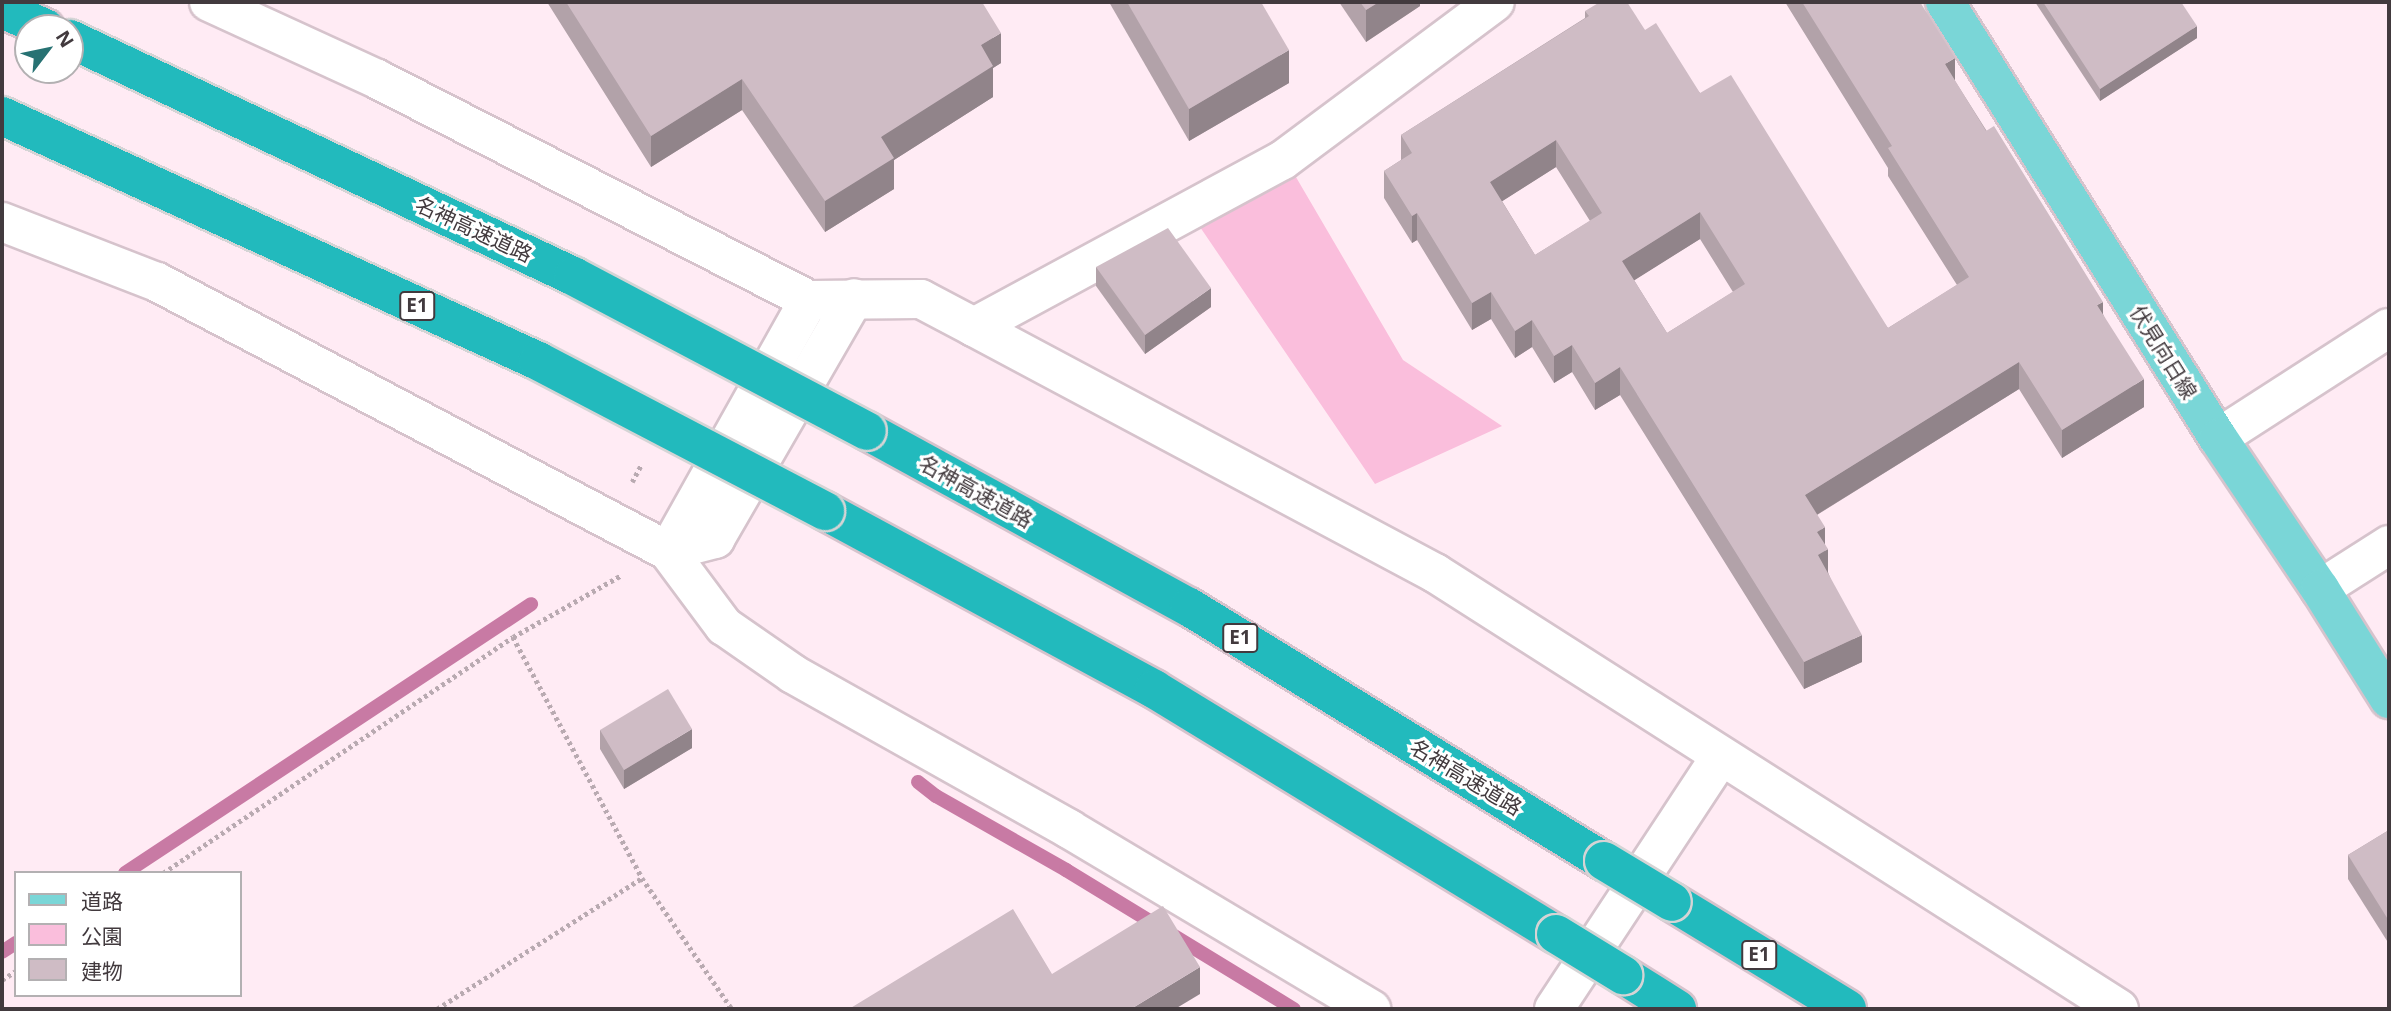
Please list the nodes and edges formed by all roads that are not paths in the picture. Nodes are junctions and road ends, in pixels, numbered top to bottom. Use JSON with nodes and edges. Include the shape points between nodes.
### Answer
{"nodes":[{"id":1,"x":209,"y":2,"type":"edge"},
{"id":2,"x":1495,"y":2,"type":"edge"},
{"id":3,"x":1945,"y":2,"type":"edge"},
{"id":4,"x":84,"y":46,"type":"edge"},
{"id":5,"x":2,"y":116,"type":"edge"},
{"id":6,"x":2,"y":130,"type":"edge"},
{"id":7,"x":61,"y":142,"type":"junction"},
{"id":8,"x":2,"y":222,"type":"edge"},
{"id":9,"x":854,"y":298,"type":"junction"},
{"id":10,"x":809,"y":300,"type":"junction"},
{"id":11,"x":974,"y":327,"type":"junction"},
{"id":12,"x":2389,"y":328,"type":"edge"},
{"id":13,"x":2218,"y":438,"type":"junction"},
{"id":14,"x":2389,"y":545,"type":"edge"},
{"id":15,"x":668,"y":551,"type":"junction"},
{"id":16,"x":2320,"y":589,"type":"junction"},
{"id":17,"x":2389,"y":699,"type":"edge"},
{"id":18,"x":1721,"y":756,"type":"junction"},
{"id":19,"x":1371,"y":1009,"type":"edge"},
{"id":20,"x":1554,"y":1009,"type":"edge"},
{"id":21,"x":1677,"y":1009,"type":"edge"},
{"id":22,"x":1847,"y":1009,"type":"edge"},
{"id":23,"x":2119,"y":1009,"type":"edge"}],
"edges":[{"from":1,"to":10,"type":"street","via":[[377,79]]},
{"from":2,"to":11,"type":"street","via":[[1283,160]]},
{"from":3,"to":13,"type":"main road","name":"伏見向日線"},
{"from":4,"to":22,"type":"highway","name":"名神高速道路","number":"E1","bridge":true,"via":[[573,276],[867,431],[1189,607]]},
{"from":5,"to":7,"type":"highway","number":"E1","bridge":true},
{"from":6,"to":7,"type":"highway","bridge":true},
{"from":7,"to":21,"type":"highway","number":"E1","bridge":true,"via":[[538,361],[825,511],[1154,689]]},
{"from":8,"to":15,"type":"street","via":[[157,282]]},
{"from":9,"to":10,"type":"street"},
{"from":9,"to":11,"type":"street","via":[[921,299]]},
{"from":9,"to":15,"type":"street","via":[[715,539]]},
{"from":10,"to":15,"type":"street"},
{"from":11,"to":18,"type":"street","via":[[1435,573]]},
{"from":12,"to":13,"type":"street"},
{"from":13,"to":16,"type":"main road","name":"伏見向日線"},
{"from":14,"to":16,"type":"street"},
{"from":15,"to":19,"type":"street","via":[[724,626],[793,674],[1069,829]]},
{"from":16,"to":17,"type":"main road","name":"伏見向日線"},
{"from":18,"to":20,"type":"street"},
{"from":18,"to":23,"type":"street"}]}
